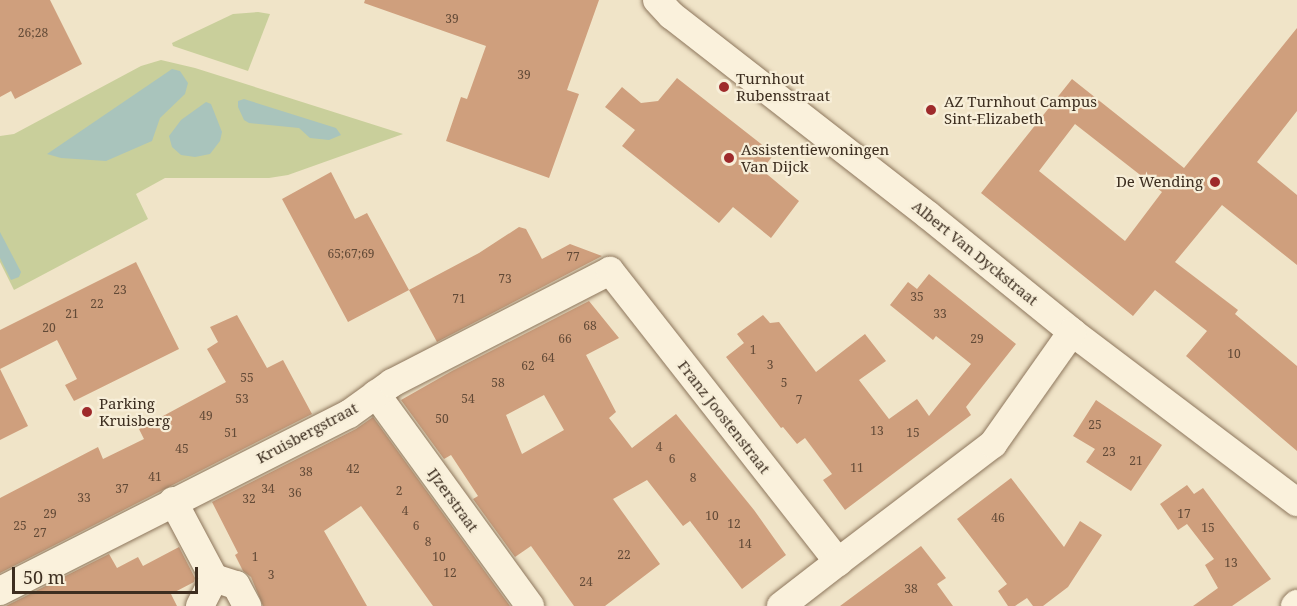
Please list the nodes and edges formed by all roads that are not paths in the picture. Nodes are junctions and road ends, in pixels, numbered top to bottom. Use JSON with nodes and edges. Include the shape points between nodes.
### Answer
{"nodes":[{"id":1,"x":657,"y":0,"type":"edge"},
{"id":2,"x":610,"y":271,"type":"joint"},
{"id":3,"x":1072,"y":332,"type":"junction"},
{"id":4,"x":376,"y":394,"type":"junction"},
{"id":5,"x":173,"y":501,"type":"junction"},
{"id":6,"x":1297,"y":502,"type":"edge"},
{"id":7,"x":838,"y":562,"type":"junction"},
{"id":8,"x":214,"y":579,"type":"junction"},
{"id":9,"x":0,"y":591,"type":"edge"},
{"id":10,"x":200,"y":606,"type":"edge"},
{"id":11,"x":247,"y":606,"type":"edge"},
{"id":12,"x":530,"y":606,"type":"edge"},
{"id":13,"x":781,"y":606,"type":"edge"}],
"edges":[{"from":1,"to":3,"type":"street","name":"Albert Van Dyckstraat"},
{"from":2,"to":4,"type":"street","name":"Kruisbergstraat"},
{"from":2,"to":7,"type":"street","name":"Franz Joostenstraat"},
{"from":3,"to":6,"type":"street","name":"Albert Van Dyckstraat"},
{"from":3,"to":7,"type":"street","via":[[993,444]]},
{"from":4,"to":5,"type":"street","name":"Kruisbergstraat","via":[[349,414]]},
{"from":4,"to":12,"type":"street","name":"IJzerstraat"},
{"from":5,"to":8,"type":"street"},
{"from":5,"to":9,"type":"street","name":"Kruisbergstraat"},
{"from":7,"to":13,"type":"street"},
{"from":8,"to":10,"type":"street"},
{"from":8,"to":11,"type":"street","via":[[236,585]]}]}
